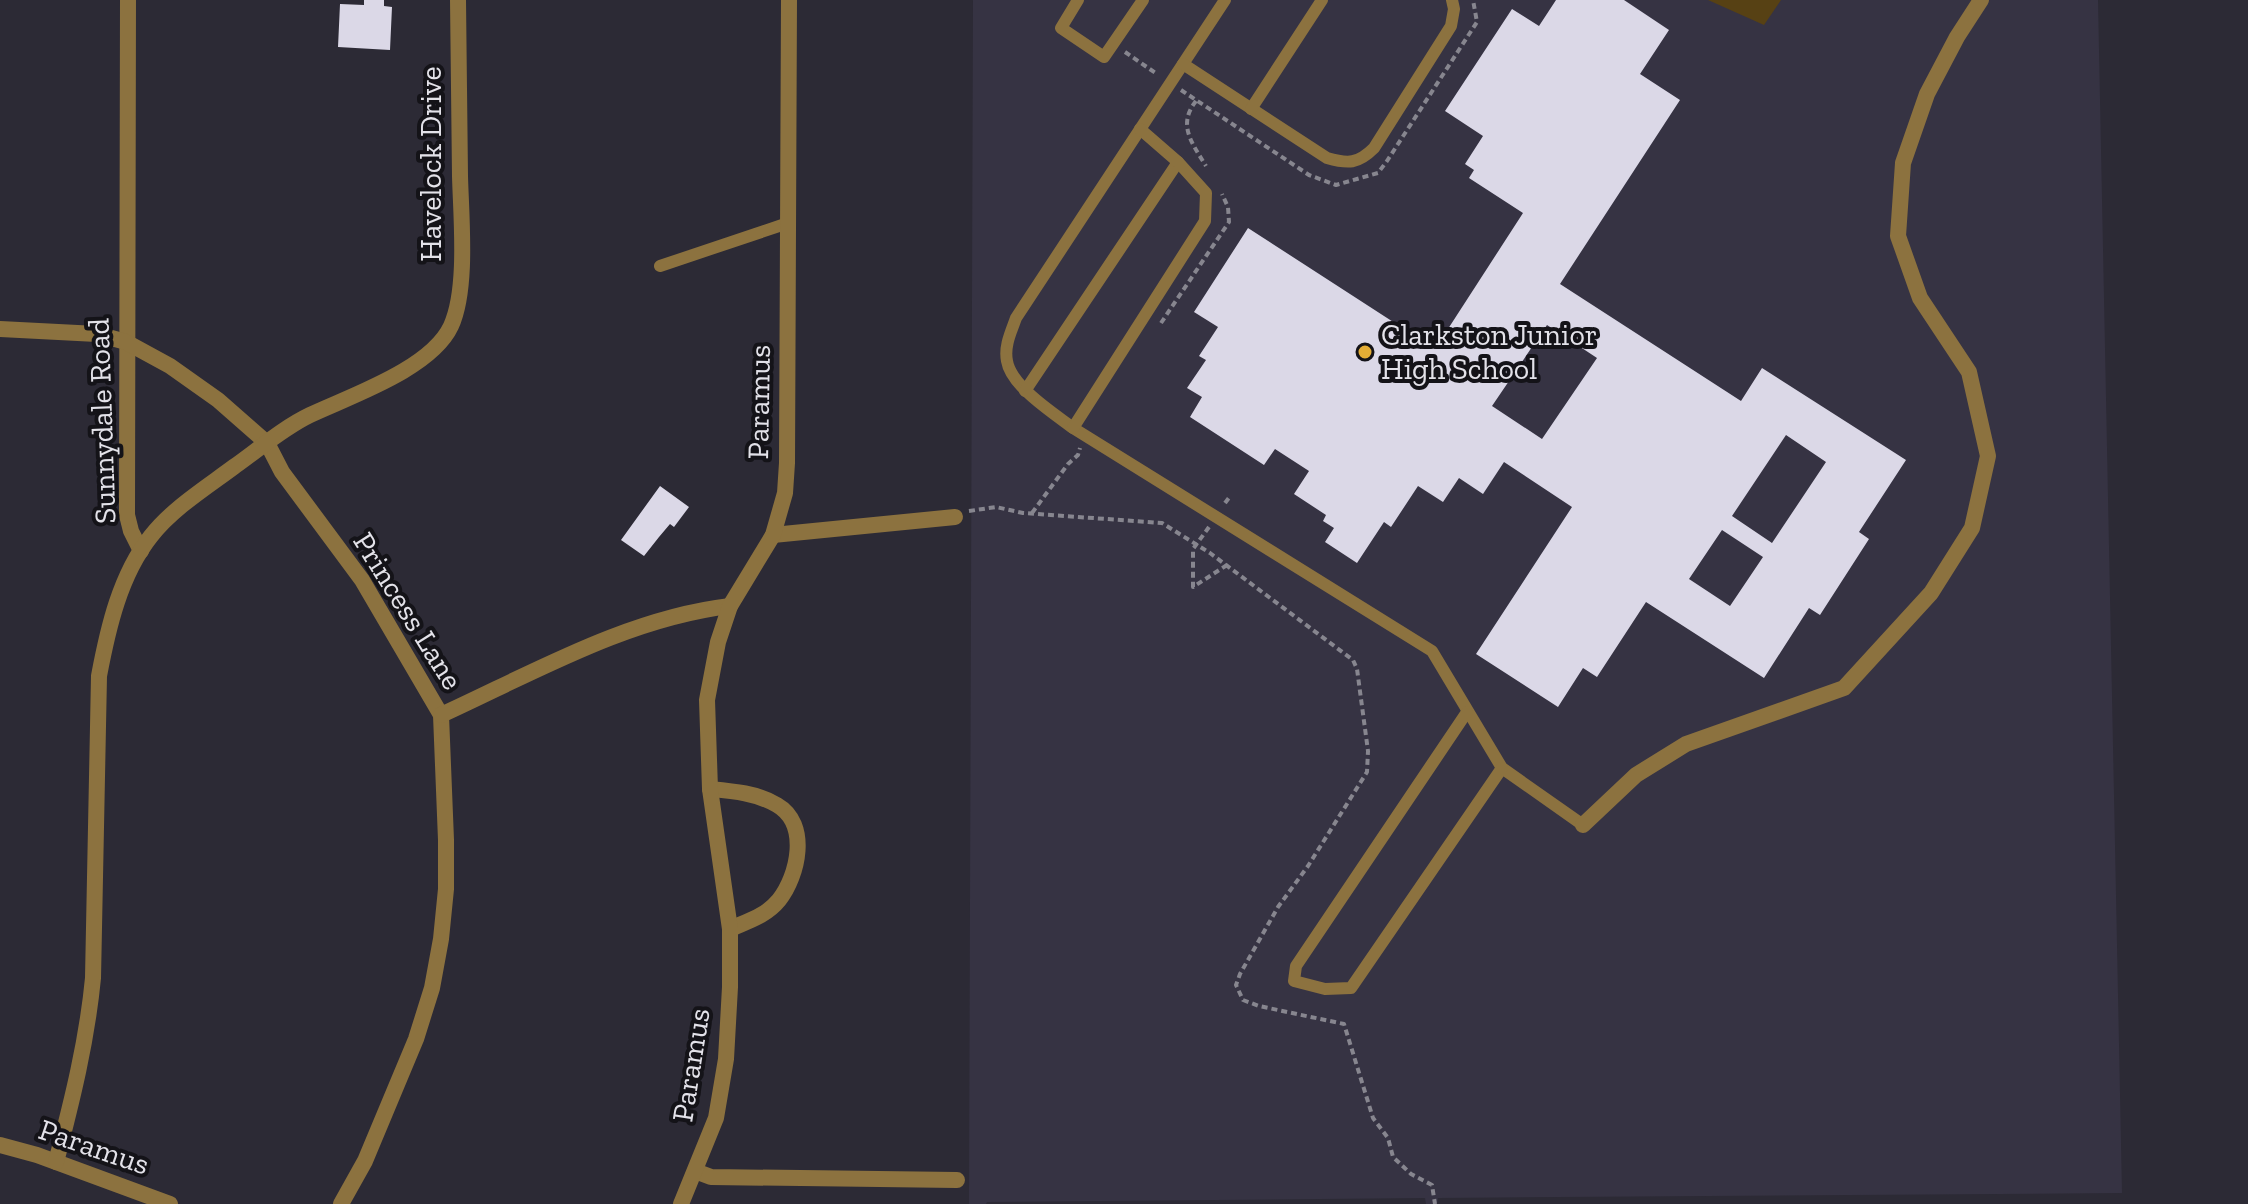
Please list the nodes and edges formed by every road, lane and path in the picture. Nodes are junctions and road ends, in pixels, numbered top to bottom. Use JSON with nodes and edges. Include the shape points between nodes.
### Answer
{"nodes":[{"id":1,"x":128,"y":0,"type":"edge"},
{"id":2,"x":458,"y":0,"type":"edge"},
{"id":3,"x":789,"y":0,"type":"edge"},
{"id":4,"x":1078,"y":0,"type":"edge"},
{"id":5,"x":1143,"y":0,"type":"edge"},
{"id":6,"x":1225,"y":0,"type":"edge"},
{"id":7,"x":1322,"y":0,"type":"edge"},
{"id":8,"x":1452,"y":0,"type":"edge"},
{"id":9,"x":1473,"y":0,"type":"edge"},
{"id":10,"x":1981,"y":0,"type":"edge"},
{"id":11,"x":1113,"y":44,"type":"junction"},
{"id":12,"x":1183,"y":64,"type":"junction"},
{"id":13,"x":1171,"y":83,"type":"junction"},
{"id":14,"x":1251,"y":109,"type":"junction"},
{"id":15,"x":1140,"y":129,"type":"junction"},
{"id":16,"x":1178,"y":162,"type":"junction"},
{"id":17,"x":788,"y":223,"type":"junction"},
{"id":18,"x":660,"y":266,"type":"dead end"},
{"id":19,"x":0,"y":329,"type":"edge"},
{"id":20,"x":126,"y":342,"type":"junction"},
{"id":21,"x":1025,"y":391,"type":"junction"},
{"id":22,"x":1073,"y":428,"type":"junction"},
{"id":23,"x":267,"y":443,"type":"junction"},
{"id":24,"x":1231,"y":495,"type":"dead end"},
{"id":25,"x":955,"y":517,"type":"joint"},
{"id":26,"x":1216,"y":517,"type":"junction"},
{"id":27,"x":773,"y":535,"type":"junction"},
{"id":28,"x":1196,"y":544,"type":"junction"},
{"id":29,"x":141,"y":551,"type":"junction"},
{"id":30,"x":1227,"y":565,"type":"junction"},
{"id":31,"x":730,"y":606,"type":"junction"},
{"id":32,"x":1467,"y":712,"type":"junction"},
{"id":33,"x":441,"y":715,"type":"junction"},
{"id":34,"x":1502,"y":768,"type":"junction"},
{"id":35,"x":710,"y":789,"type":"junction"},
{"id":36,"x":1583,"y":825,"type":"joint"},
{"id":37,"x":730,"y":929,"type":"junction"},
{"id":38,"x":0,"y":1145,"type":"edge"},
{"id":39,"x":56,"y":1162,"type":"junction"},
{"id":40,"x":695,"y":1171,"type":"junction"},
{"id":41,"x":957,"y":1180,"type":"dead end"},
{"id":42,"x":170,"y":1204,"type":"edge"},
{"id":43,"x":341,"y":1204,"type":"edge"},
{"id":44,"x":681,"y":1204,"type":"edge"},
{"id":45,"x":1435,"y":1204,"type":"edge"}],
"edges":[{"from":1,"to":20,"type":"street","name":"Sunnydale Road"},
{"from":2,"to":23,"type":"street","name":"Havelock Drive","via":[[461,244],[451,326],[416,362],[354,398],[309,415]]},
{"from":3,"to":17,"type":"street","name":"Paramus"},
{"from":4,"to":11,"type":"lane","via":[[1061,28],[1104,57]]},
{"from":5,"to":11,"type":"lane"},
{"from":6,"to":12,"type":"lane"},
{"from":7,"to":14,"type":"lane"},
{"from":8,"to":14,"type":"lane","via":[[1451,26],[1363,159],[1345,163],[1327,158]]},
{"from":9,"to":13,"type":"path","via":[[1477,22],[1387,161],[1378,173],[1359,180],[1336,185],[1309,175]]},
{"from":10,"to":36,"type":"street","via":[[1927,94],[1903,163],[1898,236],[1920,298],[1969,372],[1988,456],[1972,528],[1931,593],[1844,688],[1686,744],[1636,775]]},
{"from":11,"to":13,"type":"path"},
{"from":12,"to":13,"type":"lane"},
{"from":12,"to":14,"type":"lane"},
{"from":13,"to":15,"type":"lane"},
{"from":15,"to":16,"type":"lane"},
{"from":15,"to":21,"type":"lane","via":[[1016,318],[1007,365]]},
{"from":16,"to":21,"type":"lane"},
{"from":16,"to":22,"type":"lane","via":[[1206,193],[1205,221]]},
{"from":17,"to":18,"type":"lane"},
{"from":17,"to":27,"type":"street","name":"Paramus","via":[[787,463]]},
{"from":19,"to":20,"type":"street","name":"Princess Lane","via":[[97,334]]},
{"from":20,"to":23,"type":"street","name":"Princess Lane","via":[[218,400]]},
{"from":20,"to":29,"type":"street","name":"Sunnydale Road","via":[[127,515]]},
{"from":21,"to":22,"type":"lane"},
{"from":22,"to":26,"type":"lane"},
{"from":23,"to":29,"type":"street","via":[[189,501]]},
{"from":23,"to":33,"type":"street","name":"Princess Lane","via":[[282,472],[369,591]]},
{"from":24,"to":26,"type":"path"},
{"from":25,"to":27,"type":"street"},
{"from":25,"to":28,"type":"path","via":[[996,507],[1147,520]]},
{"from":26,"to":28,"type":"path"},
{"from":26,"to":32,"type":"lane","via":[[1432,651]]},
{"from":27,"to":31,"type":"street","name":"Paramus"},
{"from":28,"to":30,"type":"path"},
{"from":28,"to":30,"type":"path","via":[[1193,587]]},
{"from":29,"to":39,"type":"street","name":"Sunnydale Road","via":[[107,633],[99,676],[93,978],[81,1066]]},
{"from":30,"to":45,"type":"path","via":[[1353,660],[1369,763],[1361,785],[1278,907],[1236,985],[1243,1000],[1259,1006],[1344,1024],[1373,1118],[1388,1138],[1396,1162],[1432,1185]]},
{"from":31,"to":33,"type":"street","via":[[685,612],[587,648]]},
{"from":31,"to":35,"type":"street","name":"Paramus","via":[[707,700]]},
{"from":32,"to":34,"type":"lane"},
{"from":32,"to":34,"type":"lane","via":[[1296,966],[1294,981],[1325,989],[1351,988]]},
{"from":33,"to":43,"type":"street","name":"Princess Lane","via":[[446,889],[432,988],[365,1161]]},
{"from":34,"to":36,"type":"lane"},
{"from":35,"to":37,"type":"street","name":"Paramus"},
{"from":35,"to":37,"type":"street","via":[[739,791],[778,805],[794,826],[798,852],[792,878],[778,901],[762,916]]},
{"from":37,"to":40,"type":"street","name":"Paramus","via":[[726,1059],[716,1118]]},
{"from":38,"to":39,"type":"street","name":"Paramus"},
{"from":39,"to":42,"type":"street","name":"Paramus"},
{"from":40,"to":41,"type":"street","via":[[711,1177]]},
{"from":40,"to":44,"type":"street","name":"Paramus"}]}
